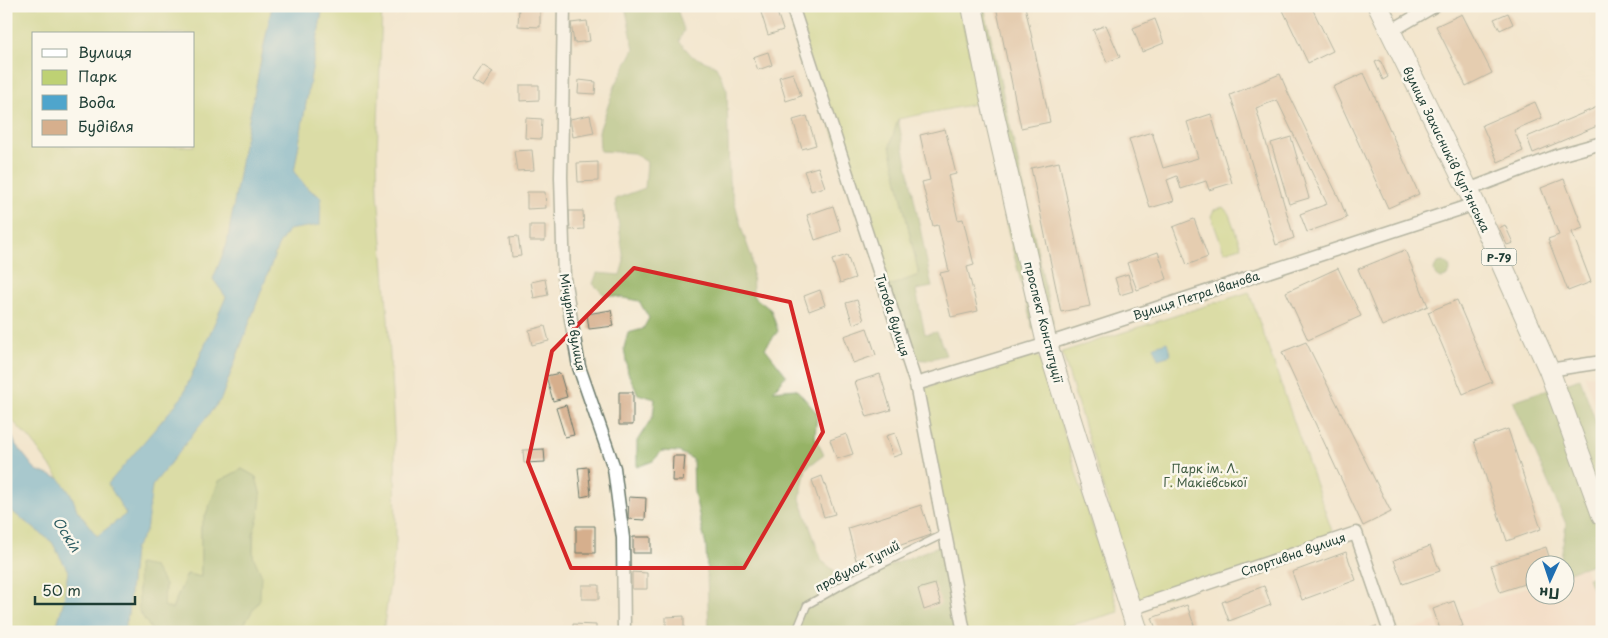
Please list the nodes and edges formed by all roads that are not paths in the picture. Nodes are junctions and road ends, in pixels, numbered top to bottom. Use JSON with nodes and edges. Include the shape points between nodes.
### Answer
{"nodes":[{"id":1,"x":564,"y":6,"type":"edge"},
{"id":2,"x":792,"y":6,"type":"edge"},
{"id":3,"x":972,"y":6,"type":"edge"},
{"id":4,"x":1378,"y":6,"type":"edge"},
{"id":5,"x":1434,"y":6,"type":"edge"},
{"id":6,"x":1391,"y":31,"type":"junction"},
{"id":7,"x":1602,"y":143,"type":"edge"},
{"id":8,"x":1472,"y":197,"type":"junction"},
{"id":9,"x":1047,"y":344,"type":"junction"},
{"id":10,"x":1602,"y":362,"type":"edge"},
{"id":11,"x":1549,"y":370,"type":"junction"},
{"id":12,"x":916,"y":384,"type":"junction"},
{"id":13,"x":1602,"y":516,"type":"edge"},
{"id":14,"x":944,"y":534,"type":"junction"},
{"id":15,"x":1131,"y":609,"type":"junction"},
{"id":16,"x":624,"y":632,"type":"edge"},
{"id":17,"x":796,"y":632,"type":"edge"},
{"id":18,"x":964,"y":632,"type":"edge"},
{"id":19,"x":1138,"y":632,"type":"edge"},
{"id":20,"x":1390,"y":632,"type":"edge"}],
"edges":[{"from":1,"to":16,"type":"street","name":"Мічуріна вулиця","via":[[561,177],[564,278],[579,367],[614,468],[623,538]]},
{"from":2,"to":12,"type":"street","name":"Титова вулиця"},
{"from":3,"to":9,"type":"main road","name":"проспект Конституції"},
{"from":4,"to":6,"type":"main road","name":"вулиця Захисників Куп'янська","number":"Р-79"},
{"from":5,"to":6,"type":"street"},
{"from":6,"to":8,"type":"main road","name":"вулиця Захисників Куп'янська","number":"Р-79"},
{"from":7,"to":8,"type":"street","name":"Вулиця Петра Іванова","via":[[1559,155]]},
{"from":8,"to":9,"type":"street","name":"Вулиця Петра Іванова"},
{"from":8,"to":11,"type":"main road","name":"вулиця Захисників Куп'янська","number":"Р-79"},
{"from":9,"to":12,"type":"street","name":"Вулиця Петра Іванова"},
{"from":9,"to":15,"type":"main road","name":"проспект Конституції"},
{"from":10,"to":11,"type":"street"},
{"from":11,"to":13,"type":"main road","name":"вулиця Захисників Куп'янська","number":"Р-79"},
{"from":12,"to":14,"type":"street","name":"Титова вулиця"},
{"from":14,"to":17,"type":"lane","name":"провулок Тупий","via":[[807,605]]},
{"from":14,"to":18,"type":"street","name":"Титова вулиця"},
{"from":15,"to":19,"type":"main road","name":"проспект Конституції"},
{"from":15,"to":20,"type":"street","name":"Спортивна вулиця","via":[[1356,533]]}]}
